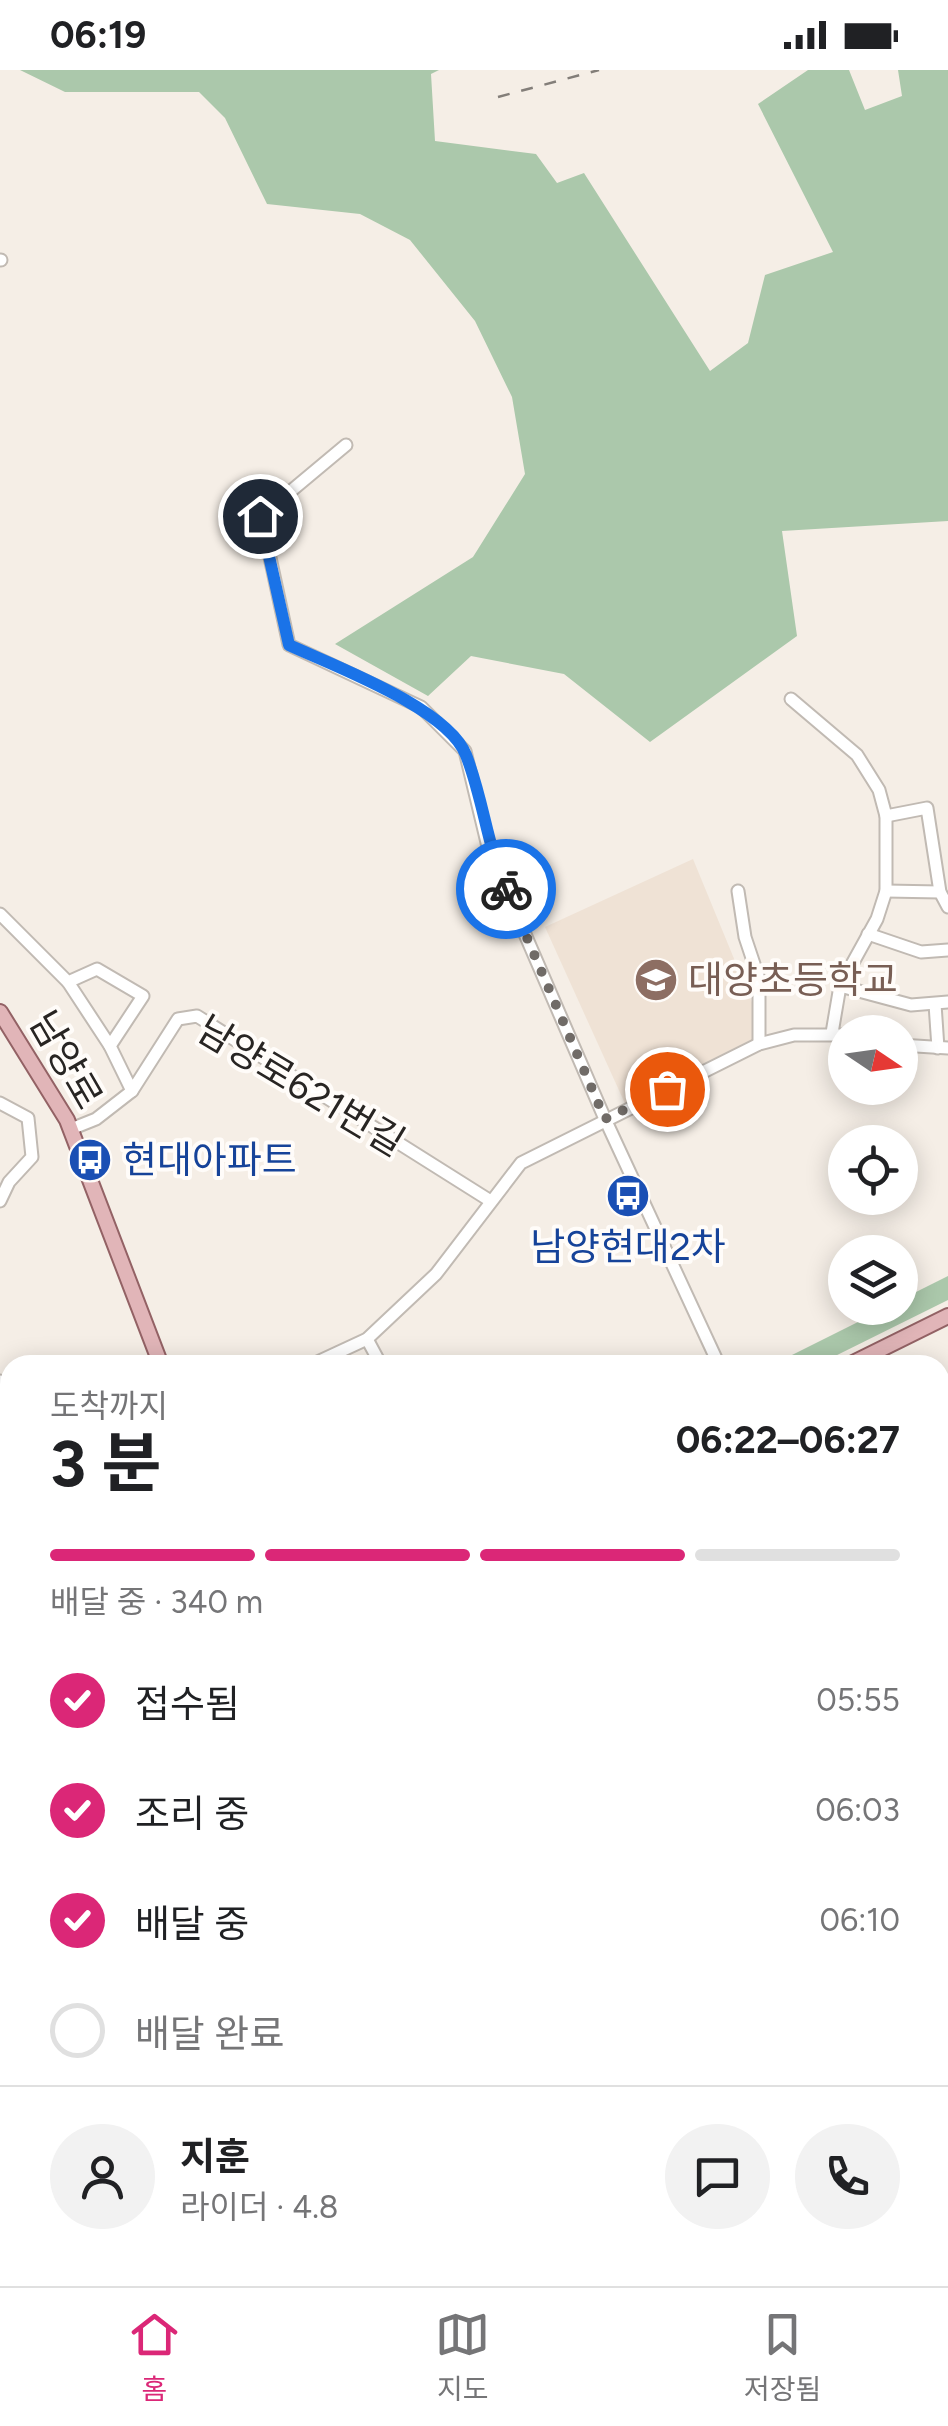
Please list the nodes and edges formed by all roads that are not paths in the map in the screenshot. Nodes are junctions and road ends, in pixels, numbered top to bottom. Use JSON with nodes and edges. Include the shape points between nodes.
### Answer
{"nodes":[{"id":1,"x":346,"y":445,"type":"dead end"},
{"id":2,"x":792,"y":699,"type":"dead end"},
{"id":3,"x":886,"y":816,"type":"junction"},
{"id":4,"x":738,"y":891,"type":"dead end"},
{"id":5,"x":886,"y":891,"type":"junction"},
{"id":6,"x":940,"y":892,"type":"junction"},
{"id":7,"x":948,"y":906,"type":"edge"},
{"id":8,"x":0,"y":914,"type":"edge"},
{"id":9,"x":868,"y":934,"type":"junction"},
{"id":10,"x":948,"y":950,"type":"edge"},
{"id":11,"x":68,"y":982,"type":"junction"},
{"id":12,"x":840,"y":986,"type":"junction"},
{"id":13,"x":942,"y":1003,"type":"edge"},
{"id":14,"x":0,"y":1012,"type":"edge"},
{"id":15,"x":839,"y":1015,"type":"edge"},
{"id":16,"x":828,"y":1034,"type":"edge"},
{"id":17,"x":759,"y":1044,"type":"junction"},
{"id":18,"x":110,"y":1046,"type":"junction"},
{"id":19,"x":918,"y":1047,"type":"edge"},
{"id":20,"x":943,"y":1048,"type":"edge"},
{"id":21,"x":132,"y":1091,"type":"junction"},
{"id":22,"x":0,"y":1103,"type":"edge"},
{"id":23,"x":605,"y":1119,"type":"junction"},
{"id":24,"x":71,"y":1130,"type":"junction"},
{"id":25,"x":489,"y":1200,"type":"junction"},
{"id":26,"x":0,"y":1201,"type":"edge"},
{"id":27,"x":948,"y":1316,"type":"edge"},
{"id":28,"x":367,"y":1339,"type":"junction"},
{"id":29,"x":157,"y":1355,"type":"edge"},
{"id":30,"x":333,"y":1355,"type":"edge"},
{"id":31,"x":376,"y":1355,"type":"edge"},
{"id":32,"x":715,"y":1355,"type":"edge"},
{"id":33,"x":869,"y":1355,"type":"edge"}],
"edges":[{"from":1,"to":23,"type":"street","via":[[260,516],[289,645],[421,707],[465,751],[489,851]]},
{"from":2,"to":3,"type":"street","via":[[857,755]]},
{"from":3,"to":5,"type":"street"},
{"from":3,"to":6,"type":"street","via":[[927,808]]},
{"from":4,"to":17,"type":"street","via":[[744,938],[759,979]]},
{"from":5,"to":6,"type":"street"},
{"from":5,"to":9,"type":"street"},
{"from":6,"to":7,"type":"street"},
{"from":8,"to":11,"type":"street"},
{"from":9,"to":10,"type":"street","via":[[920,952]]},
{"from":9,"to":12,"type":"street"},
{"from":11,"to":18,"type":"street"},
{"from":11,"to":18,"type":"street","via":[[97,969],[143,996]]},
{"from":12,"to":13,"type":"street","via":[[911,1005]]},
{"from":12,"to":15,"type":"street"},
{"from":13,"to":20,"type":"street"},
{"from":14,"to":24,"type":"main road","name":"남양로"},
{"from":16,"to":17,"type":"street"},
{"from":17,"to":23,"type":"street"},
{"from":18,"to":21,"type":"street"},
{"from":19,"to":20,"type":"street"},
{"from":21,"to":24,"type":"street"},
{"from":21,"to":25,"type":"street","name":"남양로621번길","via":[[178,1019],[196,1016]]},
{"from":22,"to":26,"type":"street","via":[[28,1118],[32,1157]]},
{"from":23,"to":25,"type":"street","via":[[521,1163]]},
{"from":23,"to":32,"type":"street"},
{"from":24,"to":29,"type":"main road","name":"남양로"},
{"from":25,"to":28,"type":"street","via":[[436,1274]]},
{"from":27,"to":33,"type":"main road"},
{"from":28,"to":30,"type":"street"},
{"from":28,"to":31,"type":"street"}]}
